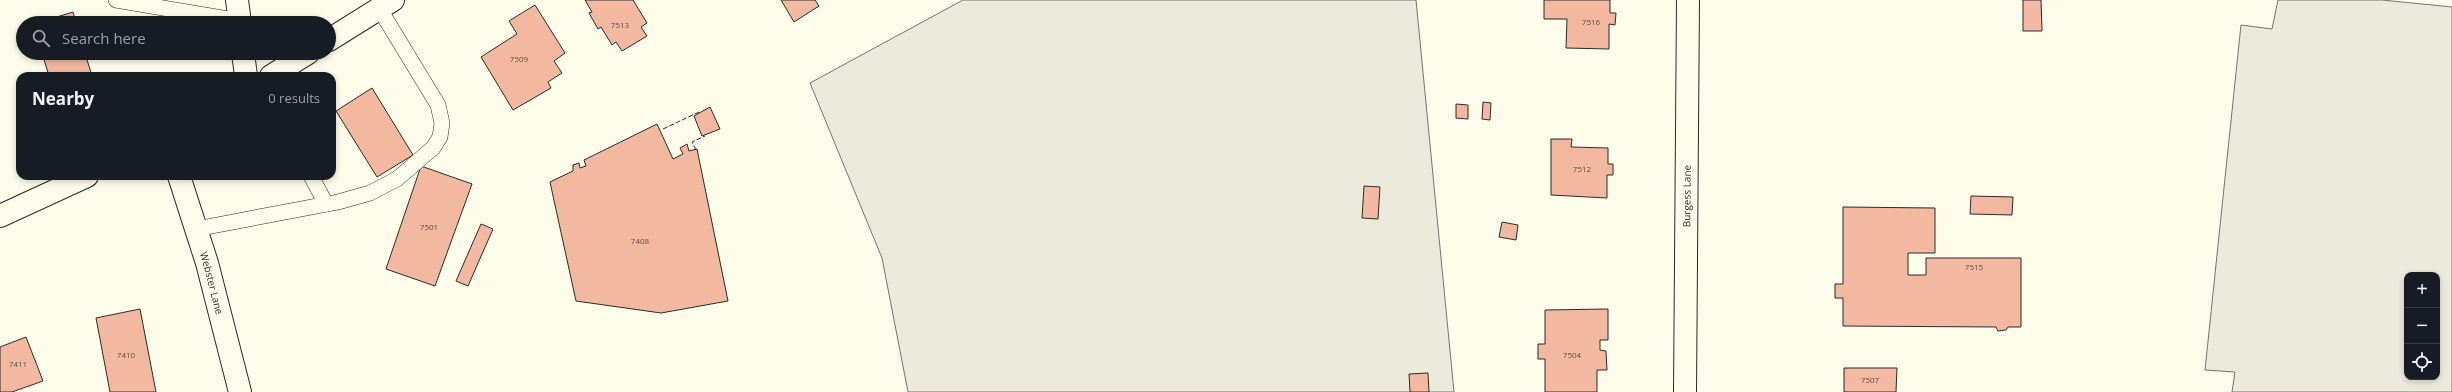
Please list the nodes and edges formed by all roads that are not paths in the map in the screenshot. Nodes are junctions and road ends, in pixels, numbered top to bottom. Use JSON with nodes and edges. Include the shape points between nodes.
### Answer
{"nodes":[{"id":1,"x":116,"y":0,"type":"edge"},
{"id":2,"x":1688,"y":0,"type":"edge"},
{"id":3,"x":386,"y":4,"type":"edge"},
{"id":4,"x":239,"y":15,"type":"edge"},
{"id":5,"x":336,"y":36,"type":"edge"},
{"id":6,"x":244,"y":60,"type":"edge"},
{"id":7,"x":297,"y":60,"type":"edge"},
{"id":8,"x":245,"y":72,"type":"edge"},
{"id":9,"x":277,"y":72,"type":"edge"},
{"id":10,"x":78,"y":180,"type":"edge"},
{"id":11,"x":180,"y":180,"type":"edge"},
{"id":12,"x":313,"y":180,"type":"edge"},
{"id":13,"x":326,"y":204,"type":"junction"},
{"id":14,"x":0,"y":216,"type":"edge"},
{"id":15,"x":196,"y":229,"type":"junction"},
{"id":16,"x":240,"y":392,"type":"edge"},
{"id":17,"x":1685,"y":392,"type":"edge"}],
"edges":[{"from":1,"to":4,"type":"lane"},
{"from":2,"to":17,"type":"street","name":"Burgess Lane"},
{"from":3,"to":5,"type":"street"},
{"from":3,"to":13,"type":"lane","via":[[438,105],[442,123],[440,137],[433,148],[397,178],[370,193]]},
{"from":6,"to":8,"type":"street"},
{"from":7,"to":9,"type":"street"},
{"from":10,"to":14,"type":"street"},
{"from":11,"to":15,"type":"street","name":"Webster Lane"},
{"from":12,"to":13,"type":"lane"},
{"from":13,"to":15,"type":"lane"},
{"from":15,"to":16,"type":"street","name":"Webster Lane"}]}
